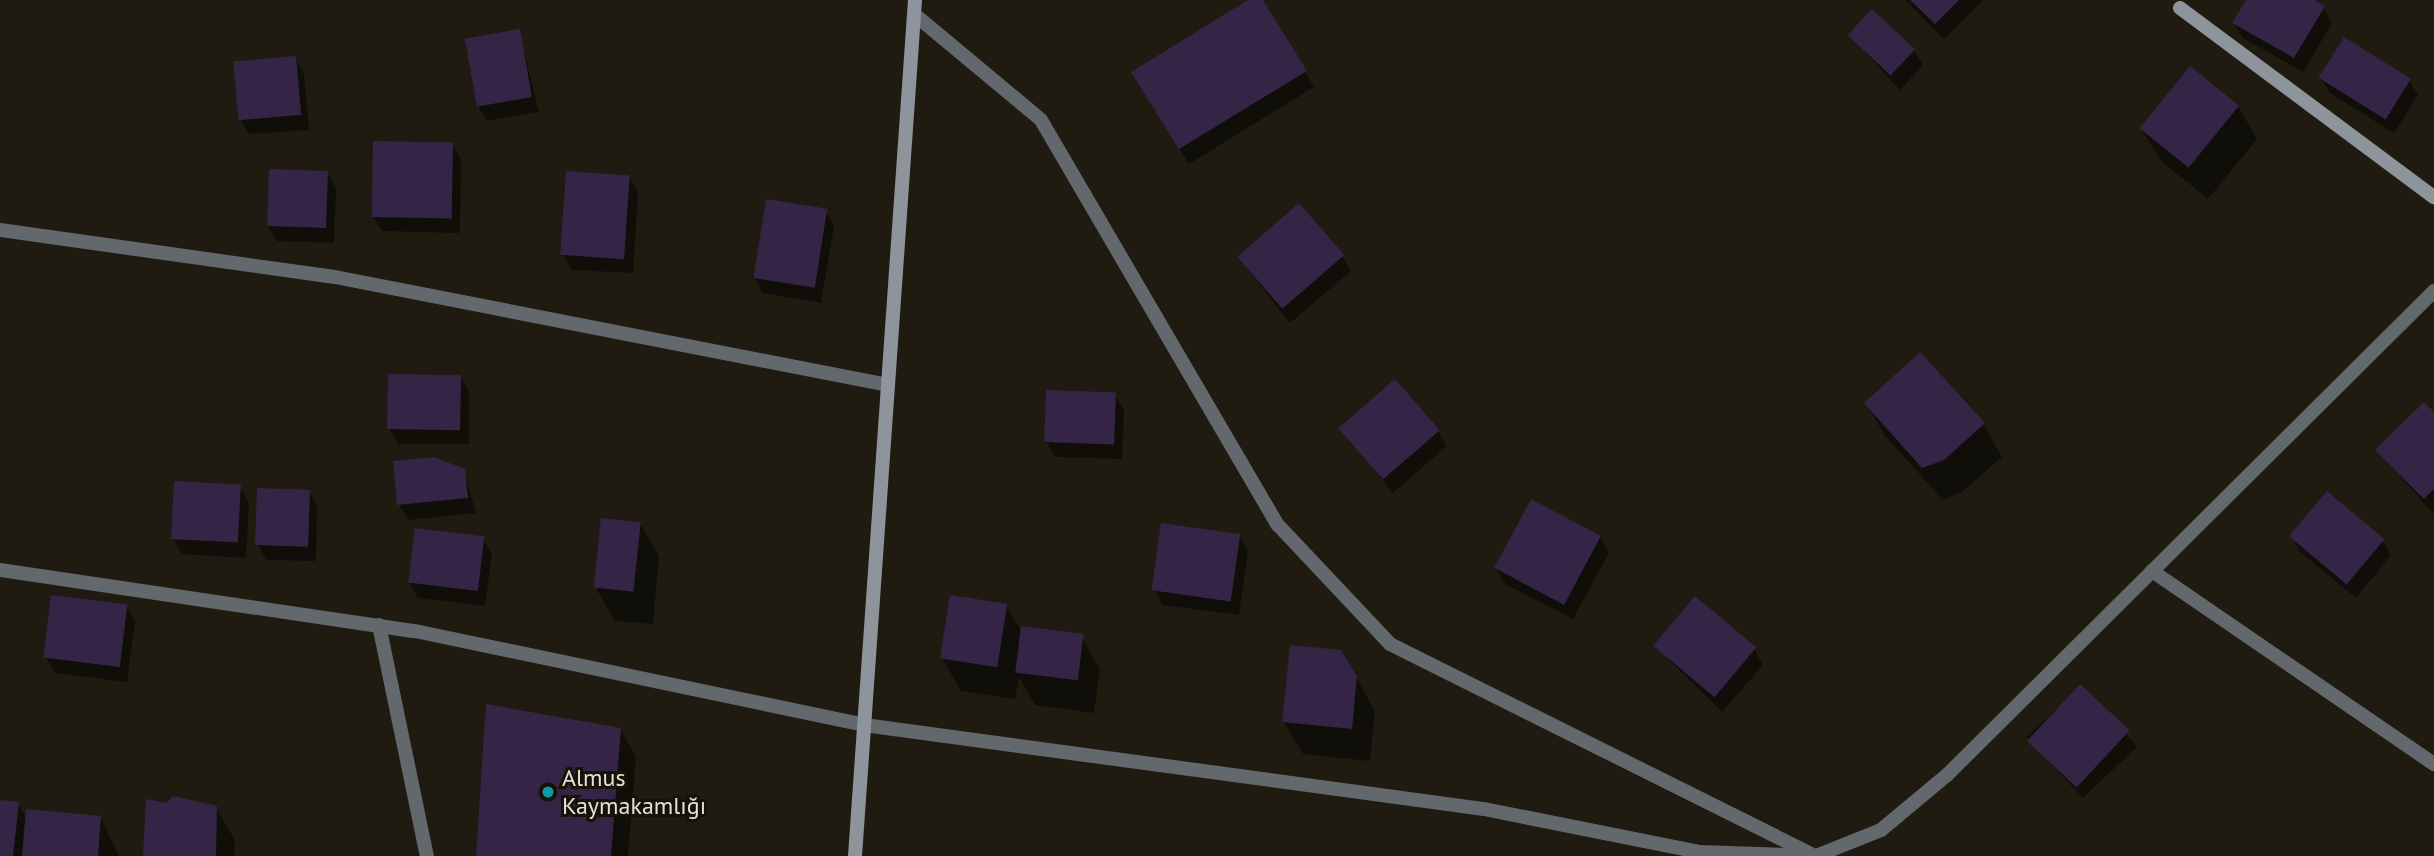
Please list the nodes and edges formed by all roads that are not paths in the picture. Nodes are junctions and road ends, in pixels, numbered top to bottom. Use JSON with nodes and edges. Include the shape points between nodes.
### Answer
{"nodes":[{"id":1,"x":915,"y":7,"type":"edge"},
{"id":2,"x":2180,"y":8,"type":"dead end"},
{"id":3,"x":2434,"y":197,"type":"edge"},
{"id":4,"x":0,"y":230,"type":"edge"},
{"id":5,"x":2434,"y":291,"type":"edge"},
{"id":6,"x":888,"y":385,"type":"junction"},
{"id":7,"x":0,"y":570,"type":"edge"},
{"id":8,"x":2152,"y":571,"type":"junction"},
{"id":9,"x":379,"y":625,"type":"junction"},
{"id":10,"x":864,"y":725,"type":"junction"},
{"id":11,"x":2434,"y":764,"type":"edge"},
{"id":12,"x":427,"y":856,"type":"edge"},
{"id":13,"x":855,"y":856,"type":"edge"},
{"id":14,"x":1817,"y":856,"type":"edge"}],
"edges":[{"from":1,"to":6,"type":"street"},
{"from":1,"to":14,"type":"street","via":[[1041,120],[1278,525],[1390,644]]},
{"from":2,"to":3,"type":"street"},
{"from":4,"to":6,"type":"street","via":[[335,277]]},
{"from":5,"to":8,"type":"street"},
{"from":6,"to":10,"type":"street"},
{"from":7,"to":9,"type":"street"},
{"from":8,"to":11,"type":"street"},
{"from":8,"to":14,"type":"street","via":[[1938,783],[1881,830]]},
{"from":9,"to":10,"type":"street"},
{"from":9,"to":12,"type":"street"},
{"from":10,"to":13,"type":"street"},
{"from":10,"to":14,"type":"street","via":[[1484,809],[1699,852]]}]}
